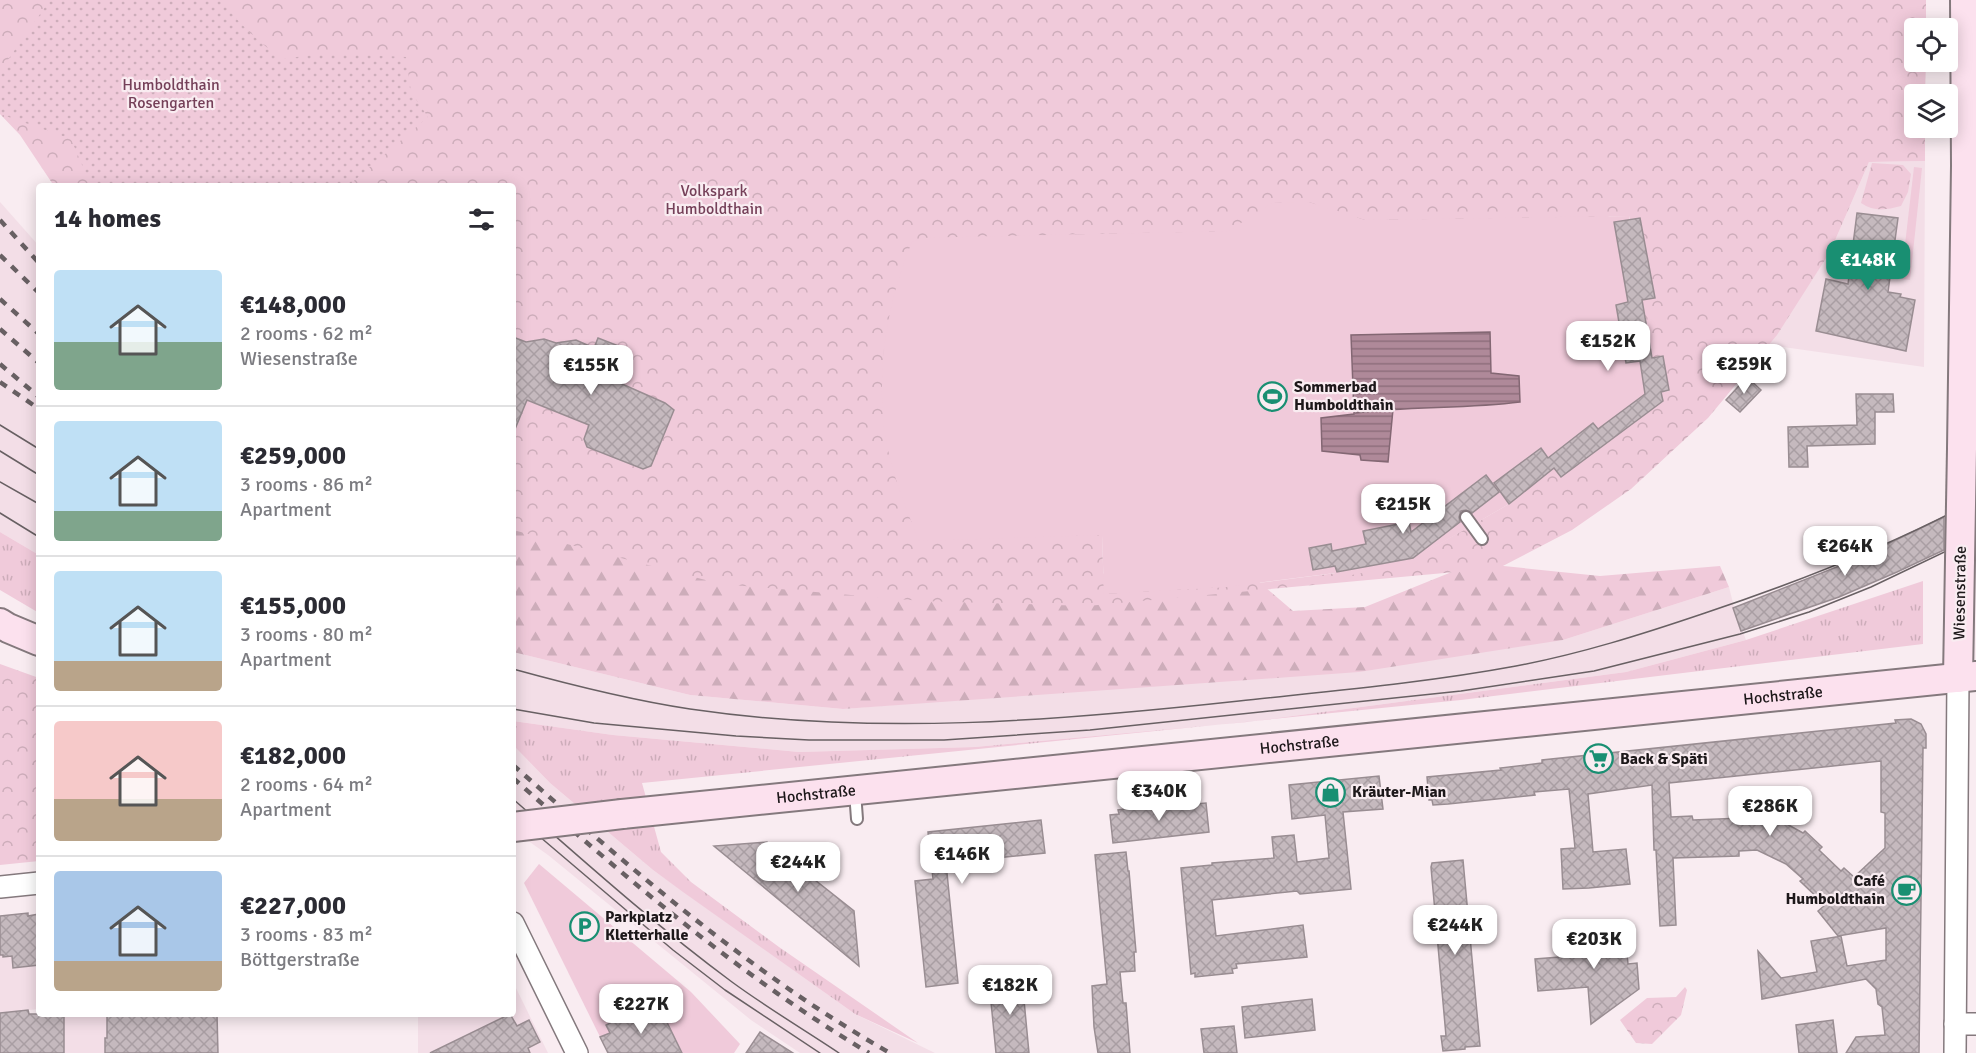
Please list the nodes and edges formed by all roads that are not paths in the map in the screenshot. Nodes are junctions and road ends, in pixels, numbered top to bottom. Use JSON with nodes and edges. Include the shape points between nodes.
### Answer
{"nodes":[{"id":1,"x":1965,"y":0,"type":"edge"},
{"id":2,"x":1971,"y":133,"type":"edge"},
{"id":3,"x":1466,"y":517,"type":"dead end"},
{"id":4,"x":1482,"y":539,"type":"dead end"},
{"id":5,"x":3,"y":627,"type":"edge"},
{"id":6,"x":36,"y":640,"type":"edge"},
{"id":7,"x":1967,"y":677,"type":"edge"},
{"id":8,"x":855,"y":790,"type":"junction"},
{"id":9,"x":858,"y":819,"type":"dead end"},
{"id":10,"x":516,"y":827,"type":"edge"},
{"id":11,"x":36,"y":883,"type":"edge"},
{"id":12,"x":0,"y":887,"type":"edge"},
{"id":13,"x":516,"y":929,"type":"edge"},
{"id":14,"x":1966,"y":1024,"type":"edge"},
{"id":15,"x":577,"y":1053,"type":"edge"},
{"id":16,"x":1955,"y":1053,"type":"edge"}],
"edges":[{"from":1,"to":2,"type":"street","name":"Wiesenstraße"},
{"from":2,"to":7,"type":"street","name":"Wiesenstraße","bridge":true,"via":[[1960,560]]},
{"from":3,"to":4,"type":"lane"},
{"from":5,"to":6,"type":"street"},
{"from":7,"to":8,"type":"street","name":"Hochstraße"},
{"from":7,"to":14,"type":"street","name":"Wiesenstraße"},
{"from":8,"to":9,"type":"lane"},
{"from":8,"to":10,"type":"street","name":"Hochstraße","bridge":true},
{"from":11,"to":12,"type":"street"},
{"from":13,"to":15,"type":"street"},
{"from":14,"to":16,"type":"street","name":"Wiesenstraße"}]}
